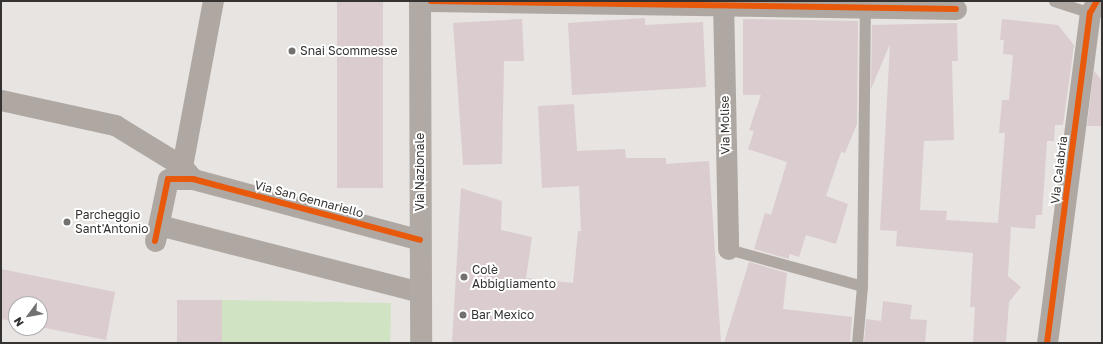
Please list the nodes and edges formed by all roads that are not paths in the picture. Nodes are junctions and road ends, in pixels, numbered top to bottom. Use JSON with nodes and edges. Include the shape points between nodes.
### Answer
{"nodes":[{"id":1,"x":214,"y":1,"type":"edge"},
{"id":2,"x":420,"y":1,"type":"edge"},
{"id":3,"x":431,"y":1,"type":"edge"},
{"id":4,"x":1054,"y":1,"type":"edge"},
{"id":5,"x":723,"y":4,"type":"edge"},
{"id":6,"x":1094,"y":7,"type":"edge"},
{"id":7,"x":865,"y":9,"type":"junction"},
{"id":8,"x":956,"y":10,"type":"dead end"},
{"id":9,"x":1,"y":100,"type":"edge"},
{"id":10,"x":181,"y":175,"type":"junction"},
{"id":11,"x":420,"y":240,"type":"junction"},
{"id":12,"x":728,"y":249,"type":"joint"},
{"id":13,"x":862,"y":286,"type":"junction"},
{"id":14,"x":420,"y":292,"type":"junction"},
{"id":15,"x":421,"y":343,"type":"edge"},
{"id":16,"x":857,"y":343,"type":"edge"},
{"id":17,"x":1047,"y":343,"type":"edge"}],
"edges":[{"from":1,"to":10,"type":"street"},
{"from":2,"to":11,"type":"main road","name":"Via Nazionale"},
{"from":3,"to":5,"type":"street"},
{"from":4,"to":6,"type":"lane"},
{"from":5,"to":7,"type":"street"},
{"from":5,"to":12,"type":"street","name":"Via Molise"},
{"from":6,"to":17,"type":"street","name":"Via Calabria"},
{"from":7,"to":8,"type":"street"},
{"from":7,"to":13,"type":"lane"},
{"from":9,"to":10,"type":"street","name":"Via San Gennariello","via":[[115,125]]},
{"from":10,"to":11,"type":"street","name":"Via San Gennariello"},
{"from":10,"to":14,"type":"street","via":[[157,233]]},
{"from":11,"to":14,"type":"main road","name":"Via Nazionale"},
{"from":12,"to":13,"type":"lane"},
{"from":13,"to":16,"type":"lane"},
{"from":14,"to":15,"type":"main road","name":"Via Nazionale"}]}
